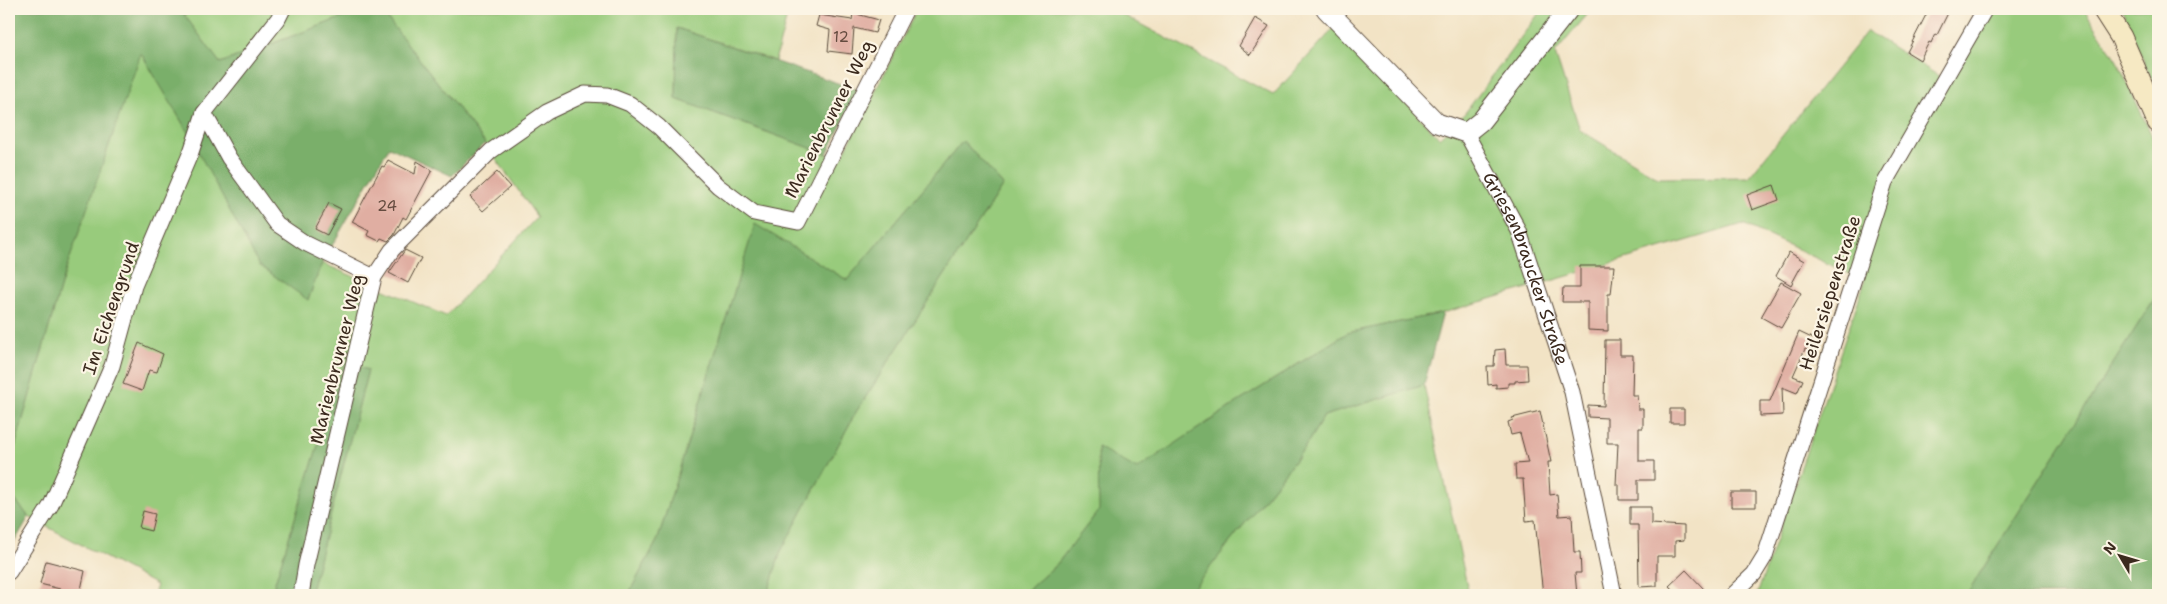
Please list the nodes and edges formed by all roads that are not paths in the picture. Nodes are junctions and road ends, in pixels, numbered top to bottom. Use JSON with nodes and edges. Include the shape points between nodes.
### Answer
{"nodes":[{"id":1,"x":283,"y":9,"type":"edge"},
{"id":2,"x":906,"y":9,"type":"edge"},
{"id":3,"x":1326,"y":9,"type":"edge"},
{"id":4,"x":1569,"y":9,"type":"edge"},
{"id":5,"x":1985,"y":9,"type":"edge"},
{"id":6,"x":2103,"y":9,"type":"edge"},
{"id":7,"x":204,"y":113,"type":"junction"},
{"id":8,"x":2158,"y":122,"type":"edge"},
{"id":9,"x":1466,"y":133,"type":"junction"},
{"id":10,"x":374,"y":277,"type":"junction"},
{"id":11,"x":9,"y":572,"type":"edge"},
{"id":12,"x":301,"y":595,"type":"edge"},
{"id":13,"x":1614,"y":595,"type":"edge"},
{"id":14,"x":1732,"y":595,"type":"edge"}],
"edges":[{"from":1,"to":7,"type":"street","name":"Im Eichengrund"},
{"from":2,"to":10,"type":"street","name":"Marienbrunner Weg","via":[[798,222],[754,213],[718,186],[659,127],[630,104],[607,94],[585,94],[547,112],[491,151],[392,250]]},
{"from":3,"to":9,"type":"street","via":[[1437,123]]},
{"from":4,"to":9,"type":"street","via":[[1481,121]]},
{"from":5,"to":14,"type":"street","name":"Heilersiepenstraße","via":[[1885,182],[1765,556],[1754,574]]},
{"from":6,"to":8,"type":"main road","via":[[2121,37]]},
{"from":7,"to":10,"type":"street","via":[[229,158],[277,224],[305,244]]},
{"from":7,"to":11,"type":"street","name":"Im Eichengrund","via":[[191,152],[134,286],[112,366],[51,506]]},
{"from":9,"to":13,"type":"street","name":"Griesenbraucker Straße","via":[[1519,231],[1572,392]]},
{"from":10,"to":12,"type":"street","name":"Marienbrunner Weg"}]}
